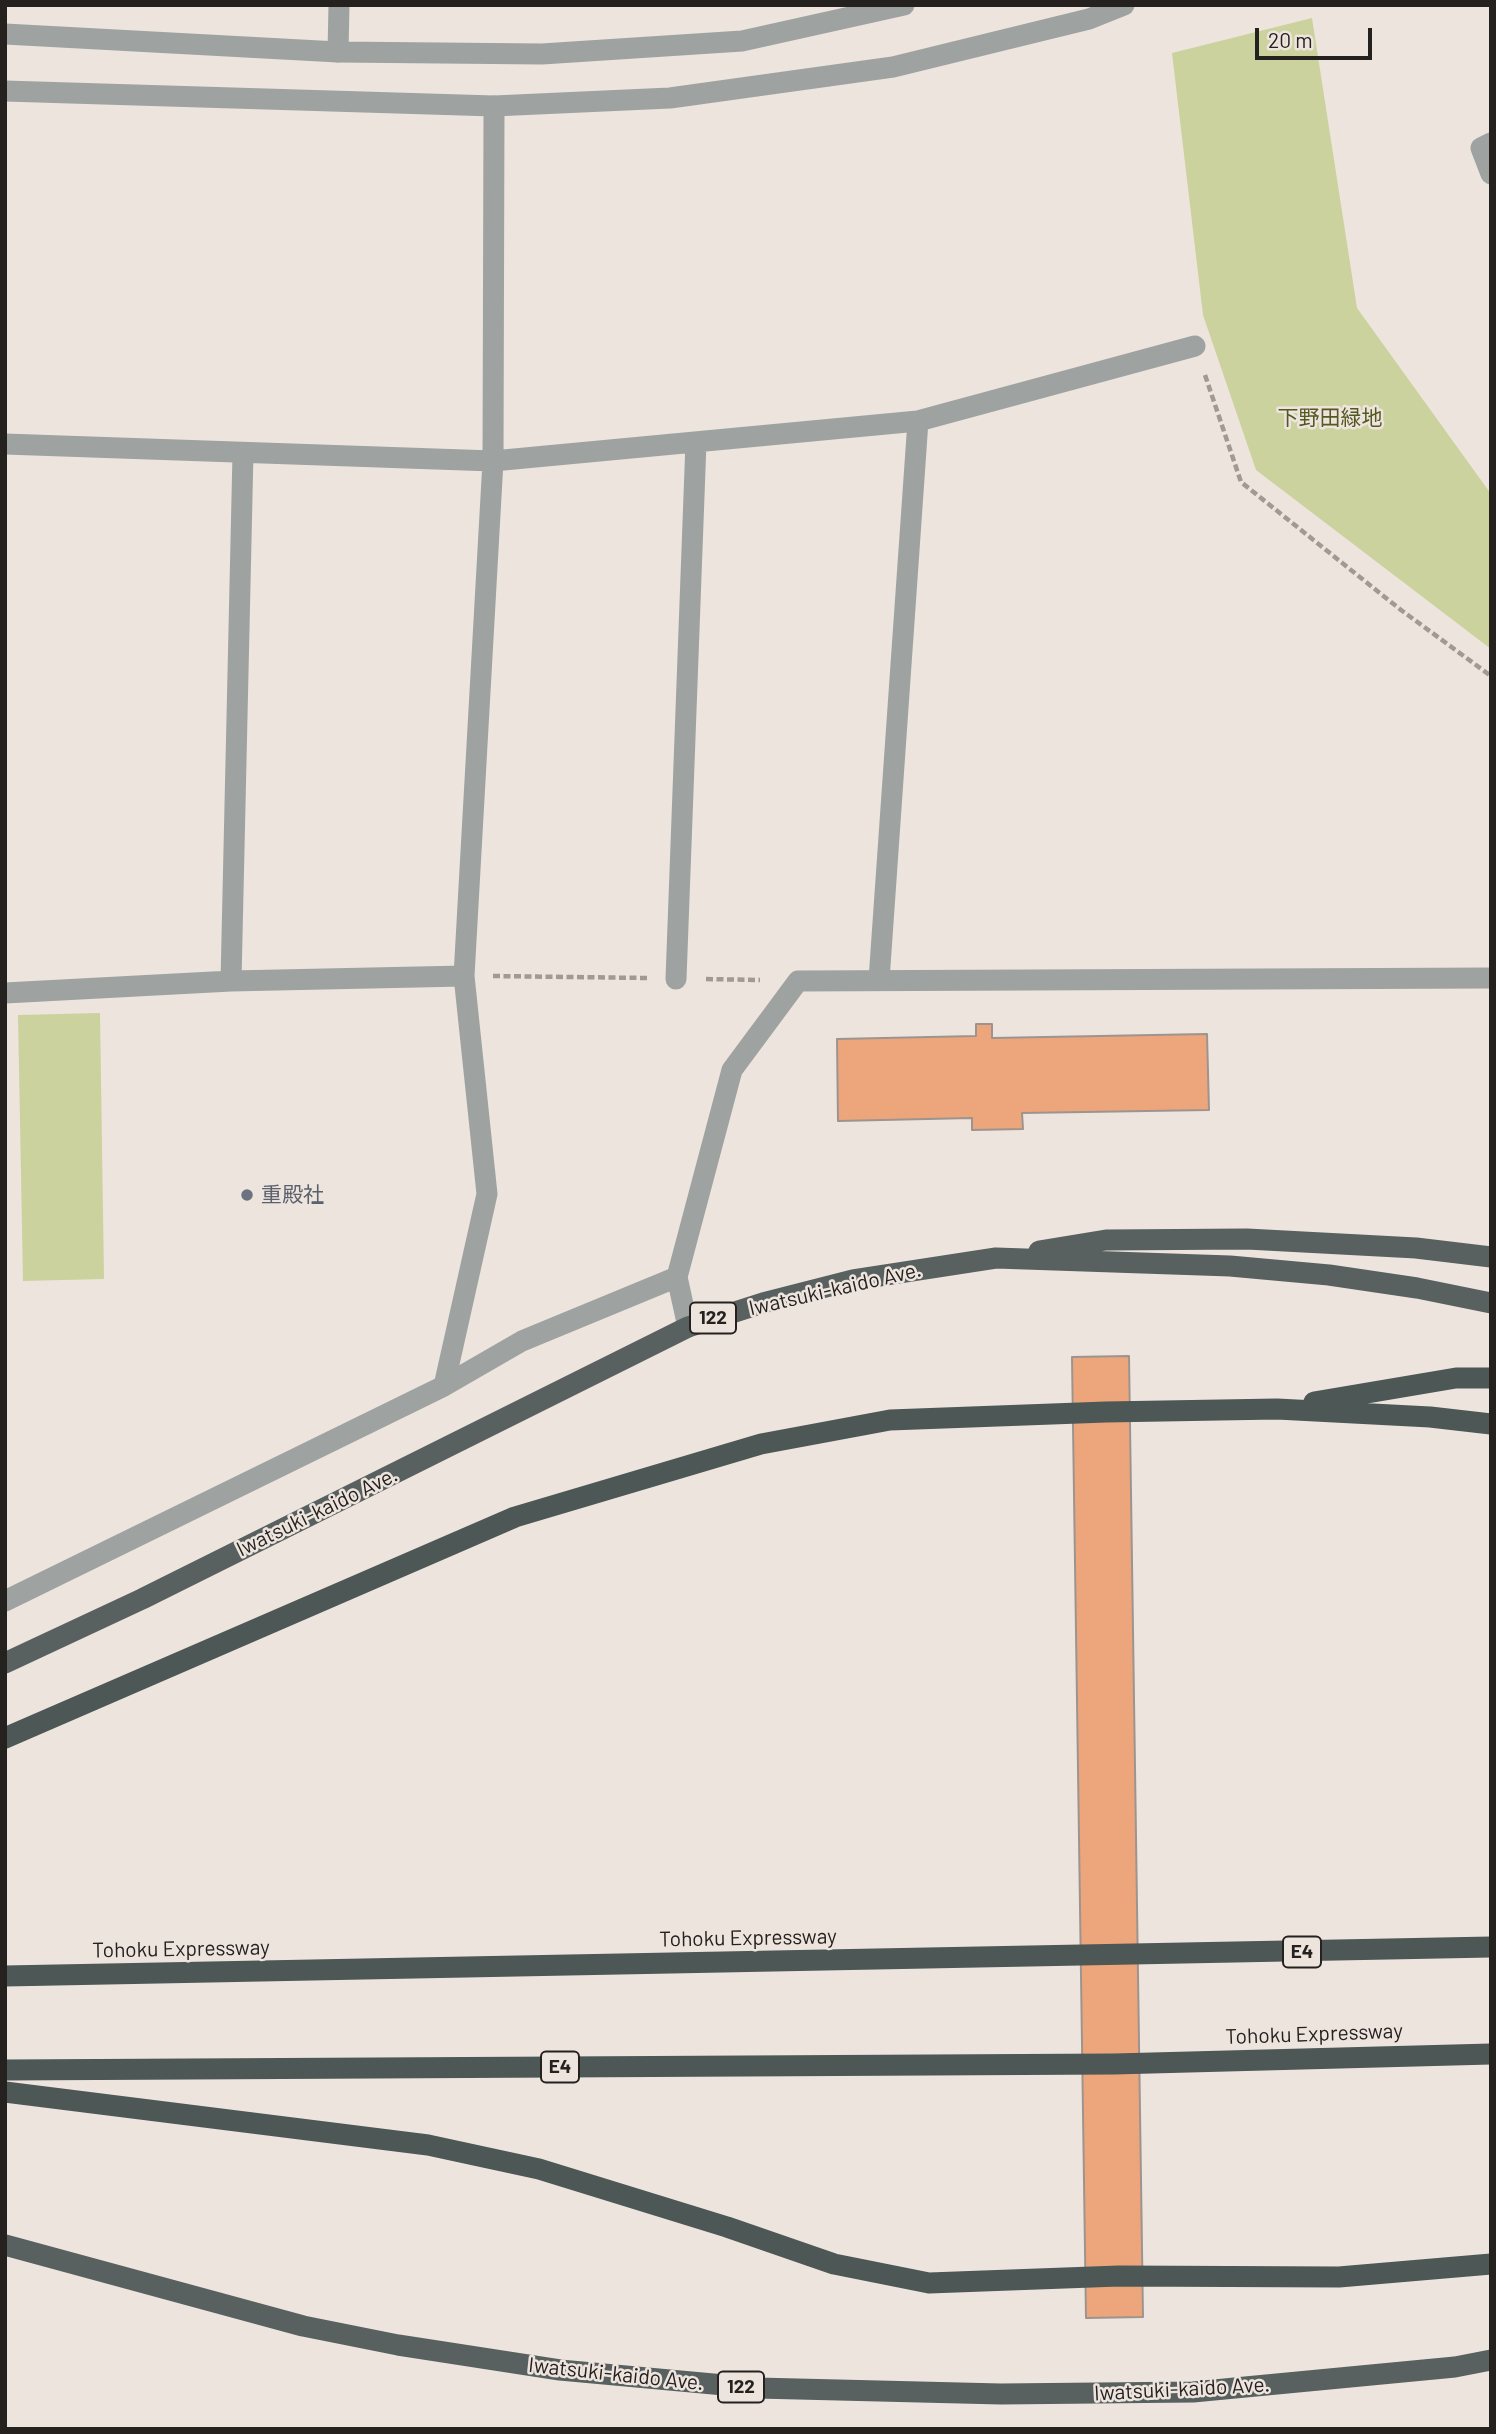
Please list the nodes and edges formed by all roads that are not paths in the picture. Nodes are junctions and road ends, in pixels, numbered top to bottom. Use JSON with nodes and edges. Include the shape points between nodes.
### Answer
{"nodes":[{"id":1,"x":339,"y":5,"type":"edge"},
{"id":2,"x":904,"y":5,"type":"edge"},
{"id":3,"x":1124,"y":5,"type":"edge"},
{"id":4,"x":5,"y":34,"type":"edge"},
{"id":5,"x":338,"y":52,"type":"junction"},
{"id":6,"x":5,"y":91,"type":"edge"},
{"id":7,"x":494,"y":106,"type":"junction"},
{"id":8,"x":1491,"y":144,"type":"edge"},
{"id":9,"x":1491,"y":174,"type":"edge"},
{"id":10,"x":1195,"y":346,"type":"road end"},
{"id":11,"x":918,"y":421,"type":"junction"},
{"id":12,"x":696,"y":442,"type":"junction"},
{"id":13,"x":5,"y":443,"type":"edge"},
{"id":14,"x":243,"y":453,"type":"junction"},
{"id":15,"x":493,"y":461,"type":"junction"},
{"id":16,"x":464,"y":975,"type":"junction"},
{"id":17,"x":1491,"y":978,"type":"edge"},
{"id":18,"x":676,"y":979,"type":"road end"},
{"id":19,"x":879,"y":980,"type":"junction"},
{"id":20,"x":231,"y":981,"type":"junction"},
{"id":21,"x":5,"y":993,"type":"edge"},
{"id":22,"x":1491,"y":1257,"type":"edge"},
{"id":23,"x":996,"y":1258,"type":"junction"},
{"id":24,"x":677,"y":1277,"type":"junction"},
{"id":25,"x":1491,"y":1303,"type":"edge"},
{"id":26,"x":688,"y":1327,"type":"junction"},
{"id":27,"x":1491,"y":1378,"type":"edge"},
{"id":28,"x":444,"y":1386,"type":"junction"},
{"id":29,"x":1277,"y":1409,"type":"junction"},
{"id":30,"x":1491,"y":1424,"type":"edge"},
{"id":31,"x":5,"y":1601,"type":"edge"},
{"id":32,"x":5,"y":1663,"type":"edge"},
{"id":33,"x":5,"y":1738,"type":"edge"},
{"id":34,"x":1491,"y":1947,"type":"edge"},
{"id":35,"x":5,"y":1976,"type":"edge"},
{"id":36,"x":1491,"y":2053,"type":"edge"},
{"id":37,"x":5,"y":2070,"type":"edge"},
{"id":38,"x":5,"y":2092,"type":"edge"},
{"id":39,"x":5,"y":2245,"type":"edge"},
{"id":40,"x":1491,"y":2264,"type":"edge"},
{"id":41,"x":1491,"y":2362,"type":"edge"}],
"edges":[{"from":1,"to":5,"type":"street"},
{"from":2,"to":5,"type":"street","via":[[743,41],[542,54]]},
{"from":3,"to":7,"type":"street","via":[[1089,19],[893,67],[670,98]]},
{"from":4,"to":5,"type":"street"},
{"from":6,"to":7,"type":"street"},
{"from":7,"to":15,"type":"street"},
{"from":8,"to":9,"type":"street","via":[[1481,148]]},
{"from":10,"to":11,"type":"street"},
{"from":11,"to":12,"type":"street"},
{"from":11,"to":19,"type":"street"},
{"from":12,"to":15,"type":"street"},
{"from":12,"to":18,"type":"street"},
{"from":13,"to":14,"type":"street"},
{"from":14,"to":15,"type":"street"},
{"from":14,"to":20,"type":"street"},
{"from":15,"to":16,"type":"street"},
{"from":16,"to":20,"type":"street"},
{"from":16,"to":28,"type":"street","via":[[487,1194]]},
{"from":17,"to":19,"type":"street"},
{"from":19,"to":24,"type":"street","via":[[798,981],[732,1070]]},
{"from":20,"to":21,"type":"street"},
{"from":22,"to":23,"type":"highway","via":[[1416,1248],[1234,1239],[1106,1240]]},
{"from":23,"to":25,"type":"highway","name":"Iwatsuki-kaido Ave.","number":"122","via":[[1230,1266],[1329,1275]]},
{"from":23,"to":26,"type":"highway","name":"Iwatsuki-kaido Ave.","number":"122","via":[[852,1280]]},
{"from":24,"to":26,"type":"street"},
{"from":24,"to":28,"type":"street","via":[[522,1341]]},
{"from":26,"to":32,"type":"highway","name":"Iwatsuki-kaido Ave.","number":"122"},
{"from":27,"to":29,"type":"highway","via":[[1456,1378]]},
{"from":28,"to":31,"type":"street"},
{"from":29,"to":30,"type":"highway"},
{"from":29,"to":33,"type":"highway","via":[[890,1420],[761,1444],[516,1517]]},
{"from":34,"to":35,"type":"highway","name":"Tohoku Expressway","number":"E4"},
{"from":36,"to":37,"type":"highway","name":"Tohoku Expressway","number":"E4","via":[[1114,2064]]},
{"from":38,"to":40,"type":"highway","via":[[428,2145],[539,2169],[834,2264],[929,2283],[1119,2276],[1339,2277]]},
{"from":39,"to":41,"type":"highway","name":"Iwatsuki-kaido Ave.","number":"122","via":[[303,2326],[398,2345],[559,2370],[757,2388],[1001,2395],[1193,2392]]}]}
